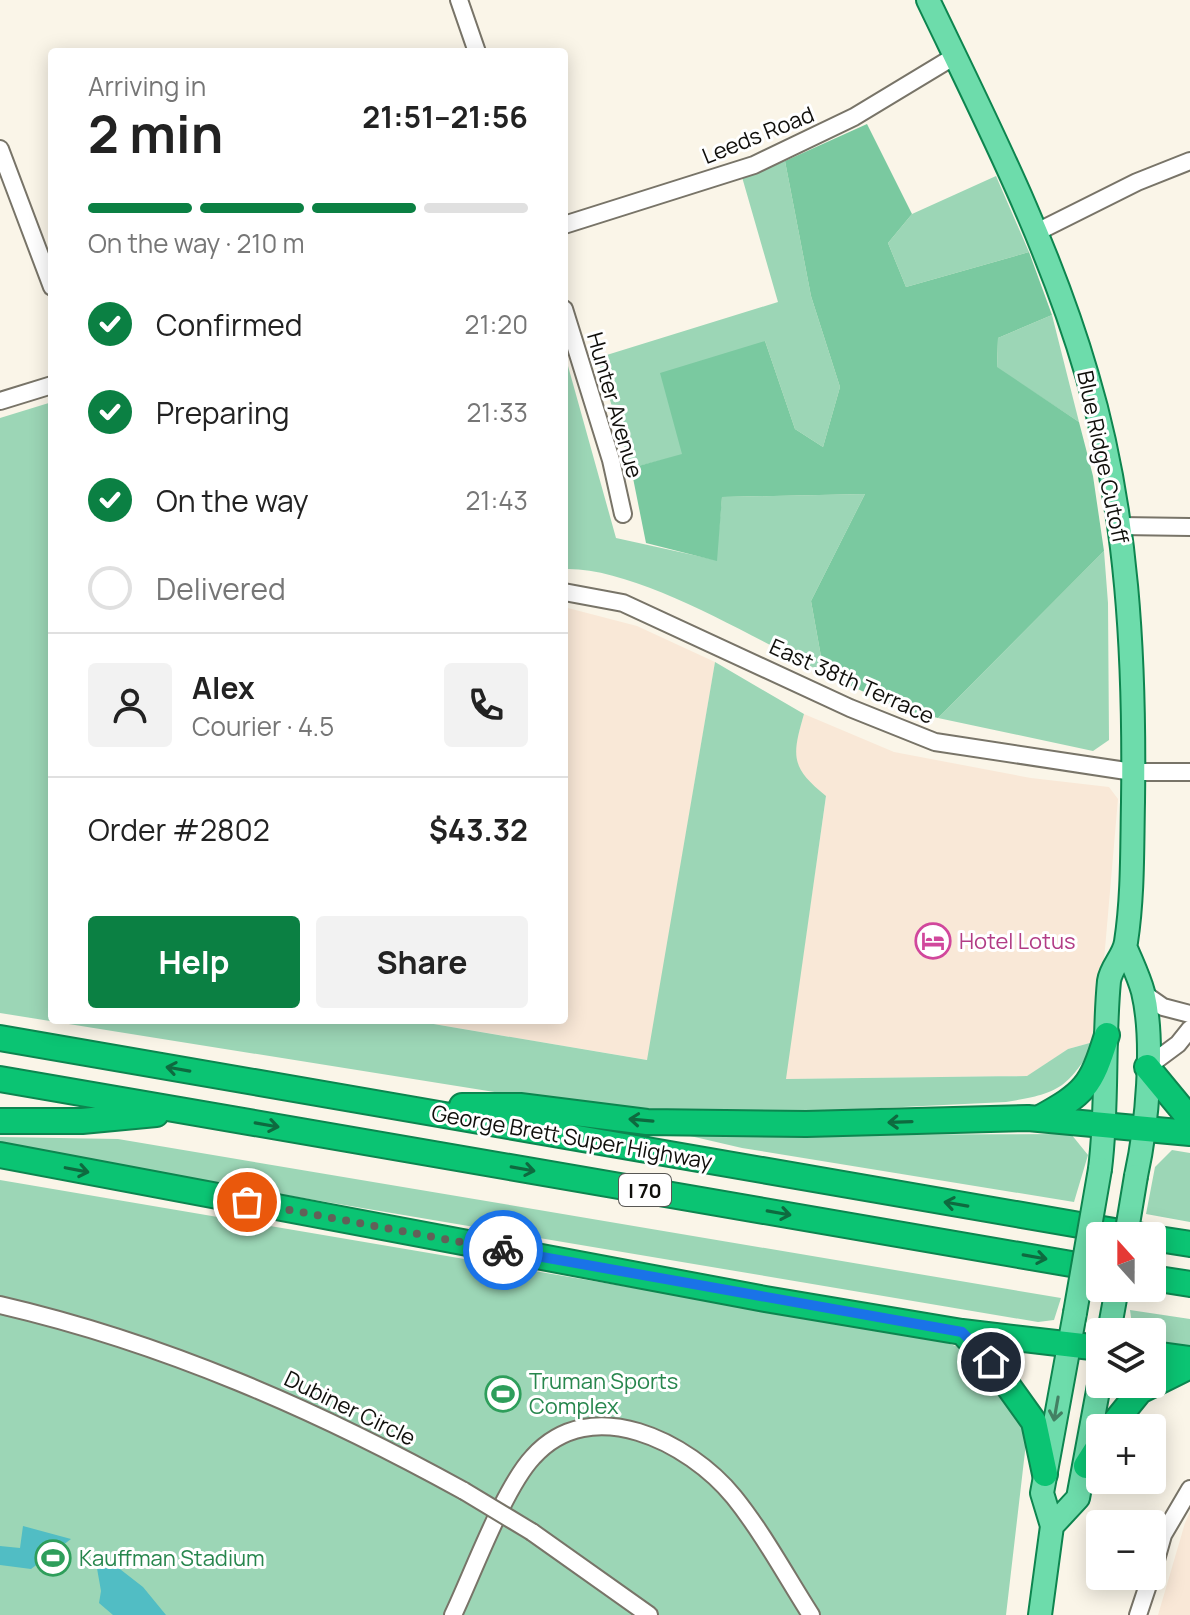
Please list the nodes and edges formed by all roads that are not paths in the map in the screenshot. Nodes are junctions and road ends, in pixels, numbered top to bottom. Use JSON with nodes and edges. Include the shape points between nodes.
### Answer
{"nodes":[{"id":1,"x":459,"y":0,"type":"edge"},
{"id":2,"x":928,"y":0,"type":"edge"},
{"id":3,"x":476,"y":48,"type":"edge"},
{"id":4,"x":955,"y":56,"type":"junction"},
{"id":5,"x":0,"y":149,"type":"edge"},
{"id":6,"x":1190,"y":161,"type":"edge"},
{"id":7,"x":568,"y":224,"type":"edge"},
{"id":8,"x":1037,"y":232,"type":"junction"},
{"id":9,"x":48,"y":276,"type":"edge"},
{"id":10,"x":568,"y":322,"type":"edge"},
{"id":11,"x":48,"y":386,"type":"edge"},
{"id":12,"x":0,"y":401,"type":"edge"},
{"id":13,"x":623,"y":514,"type":"dead end"},
{"id":14,"x":1120,"y":526,"type":"junction"},
{"id":15,"x":1190,"y":527,"type":"edge"},
{"id":16,"x":568,"y":593,"type":"edge"},
{"id":17,"x":1133,"y":772,"type":"junction"},
{"id":18,"x":1190,"y":772,"type":"edge"},
{"id":19,"x":1125,"y":946,"type":"junction"},
{"id":20,"x":1143,"y":993,"type":"junction"},
{"id":21,"x":1190,"y":1014,"type":"edge"},
{"id":22,"x":1190,"y":1029,"type":"edge"},
{"id":23,"x":1107,"y":1035,"type":"junction"},
{"id":24,"x":0,"y":1038,"type":"edge"},
{"id":25,"x":1147,"y":1067,"type":"junction"},
{"id":26,"x":0,"y":1079,"type":"edge"},
{"id":27,"x":393,"y":1106,"type":"junction"},
{"id":28,"x":190,"y":1111,"type":"junction"},
{"id":29,"x":1038,"y":1119,"type":"junction"},
{"id":30,"x":1190,"y":1119,"type":"edge"},
{"id":31,"x":0,"y":1121,"type":"edge"},
{"id":32,"x":1105,"y":1128,"type":"junction"},
{"id":33,"x":1146,"y":1130,"type":"junction"},
{"id":34,"x":1190,"y":1133,"type":"edge"},
{"id":35,"x":0,"y":1155,"type":"edge"},
{"id":36,"x":1128,"y":1222,"type":"edge"},
{"id":37,"x":1086,"y":1226,"type":"edge"},
{"id":38,"x":1166,"y":1240,"type":"edge"},
{"id":39,"x":1190,"y":1244,"type":"edge"},
{"id":40,"x":1086,"y":1267,"type":"edge"},
{"id":41,"x":1166,"y":1280,"type":"edge"},
{"id":42,"x":1190,"y":1284,"type":"edge"},
{"id":43,"x":0,"y":1305,"type":"edge"},
{"id":44,"x":962,"y":1332,"type":"junction"},
{"id":45,"x":1068,"y":1343,"type":"junction"},
{"id":46,"x":1086,"y":1346,"type":"edge"},
{"id":47,"x":1166,"y":1356,"type":"edge"},
{"id":48,"x":1190,"y":1359,"type":"edge"},
{"id":49,"x":1190,"y":1366,"type":"edge"},
{"id":50,"x":1121,"y":1414,"type":"edge"},
{"id":51,"x":1086,"y":1466,"type":"edge"},
{"id":52,"x":1045,"y":1474,"type":"junction"},
{"id":53,"x":1190,"y":1489,"type":"edge"},
{"id":54,"x":1052,"y":1526,"type":"junction"},
{"id":55,"x":1166,"y":1530,"type":"edge"},
{"id":56,"x":1147,"y":1590,"type":"edge"},
{"id":57,"x":453,"y":1615,"type":"edge"},
{"id":58,"x":649,"y":1615,"type":"edge"},
{"id":59,"x":811,"y":1615,"type":"edge"},
{"id":60,"x":1040,"y":1615,"type":"edge"},
{"id":61,"x":1138,"y":1615,"type":"edge"}],
"edges":[{"from":1,"to":3,"type":"street"},
{"from":2,"to":4,"type":"main road","name":"Blue Ridge Cutoff"},
{"from":4,"to":7,"type":"street","name":"Leeds Road","via":[[854,117],[754,165]]},
{"from":4,"to":8,"type":"main road","name":"Blue Ridge Cutoff"},
{"from":5,"to":9,"type":"street"},
{"from":6,"to":8,"type":"street"},
{"from":8,"to":14,"type":"main road","name":"Blue Ridge Cutoff","via":[[1088,376]]},
{"from":10,"to":13,"type":"street","name":"Hunter Avenue"},
{"from":11,"to":12,"type":"street"},
{"from":14,"to":15,"type":"street"},
{"from":14,"to":17,"type":"main road","name":"Blue Ridge Cutoff"},
{"from":16,"to":17,"type":"street","name":"East 38th Terrace","via":[[623,603],[935,742]]},
{"from":17,"to":18,"type":"street","name":"East 38th Terrace"},
{"from":17,"to":19,"type":"main road","name":"Blue Ridge Cutoff"},
{"from":19,"to":20,"type":"main road","name":"Blue Ridge Cutoff"},
{"from":19,"to":23,"type":"main road","name":"Blue Ridge Cutoff","via":[[1109,976]]},
{"from":20,"to":21,"type":"street","via":[[1163,1007]]},
{"from":20,"to":25,"type":"main road","name":"Blue Ridge Cutoff"},
{"from":22,"to":25,"type":"street"},
{"from":23,"to":29,"type":"highway","via":[[1094,1078],[1074,1099]]},
{"from":23,"to":32,"type":"main road","name":"Blue Ridge Cutoff"},
{"from":27,"to":24,"type":"highway","name":"George Brett Super Highway","number":"I 70","one_way":true},
{"from":25,"to":30,"type":"highway"},
{"from":25,"to":33,"type":"main road","name":"Blue Ridge Cutoff"},
{"from":26,"to":28,"type":"highway","name":"George Brett Super Highway","number":"I 70"},
{"from":29,"to":27,"type":"highway","one_way":true,"via":[[647,1122],[520,1106]]},
{"from":37,"to":27,"type":"highway","name":"George Brett Super Highway","number":"I 70","one_way":true},
{"from":28,"to":31,"type":"highway","via":[[82,1121]]},
{"from":28,"to":40,"type":"highway","name":"George Brett Super Highway","number":"I 70","one_way":true},
{"from":29,"to":32,"type":"highway"},
{"from":32,"to":33,"type":"highway"},
{"from":32,"to":45,"type":"main road","name":"Blue Ridge Cutoff","bridge":true},
{"from":33,"to":34,"type":"highway"},
{"from":33,"to":36,"type":"main road","name":"Blue Ridge Cutoff","bridge":true},
{"from":35,"to":44,"type":"highway","one_way":true},
{"from":38,"to":39,"type":"highway"},
{"from":41,"to":42,"type":"highway"},
{"from":43,"to":58,"type":"street","name":"Dubiner Circle","bridge":true,"via":[[262,1390],[383,1446],[532,1532]]},
{"from":44,"to":45,"type":"highway"},
{"from":44,"to":52,"type":"highway","via":[[1034,1422]]},
{"from":45,"to":46,"type":"highway"},
{"from":45,"to":52,"type":"main road","name":"Blue Ridge Cutoff","one_way":true},
{"from":47,"to":48,"type":"highway"},
{"from":49,"to":50,"type":"highway","via":[[1140,1391]]},
{"from":51,"to":54,"type":"main road","via":[[1078,1498]]},
{"from":52,"to":54,"type":"main road","name":"Blue Ridge Cutoff","via":[[1042,1493]]},
{"from":53,"to":55,"type":"street"},
{"from":54,"to":60,"type":"main road","name":"Blue Ridge Cutoff"},
{"from":56,"to":61,"type":"street"},
{"from":57,"to":59,"type":"street","via":[[520,1472],[564,1434],[607,1425],[651,1437],[722,1485]]}]}
